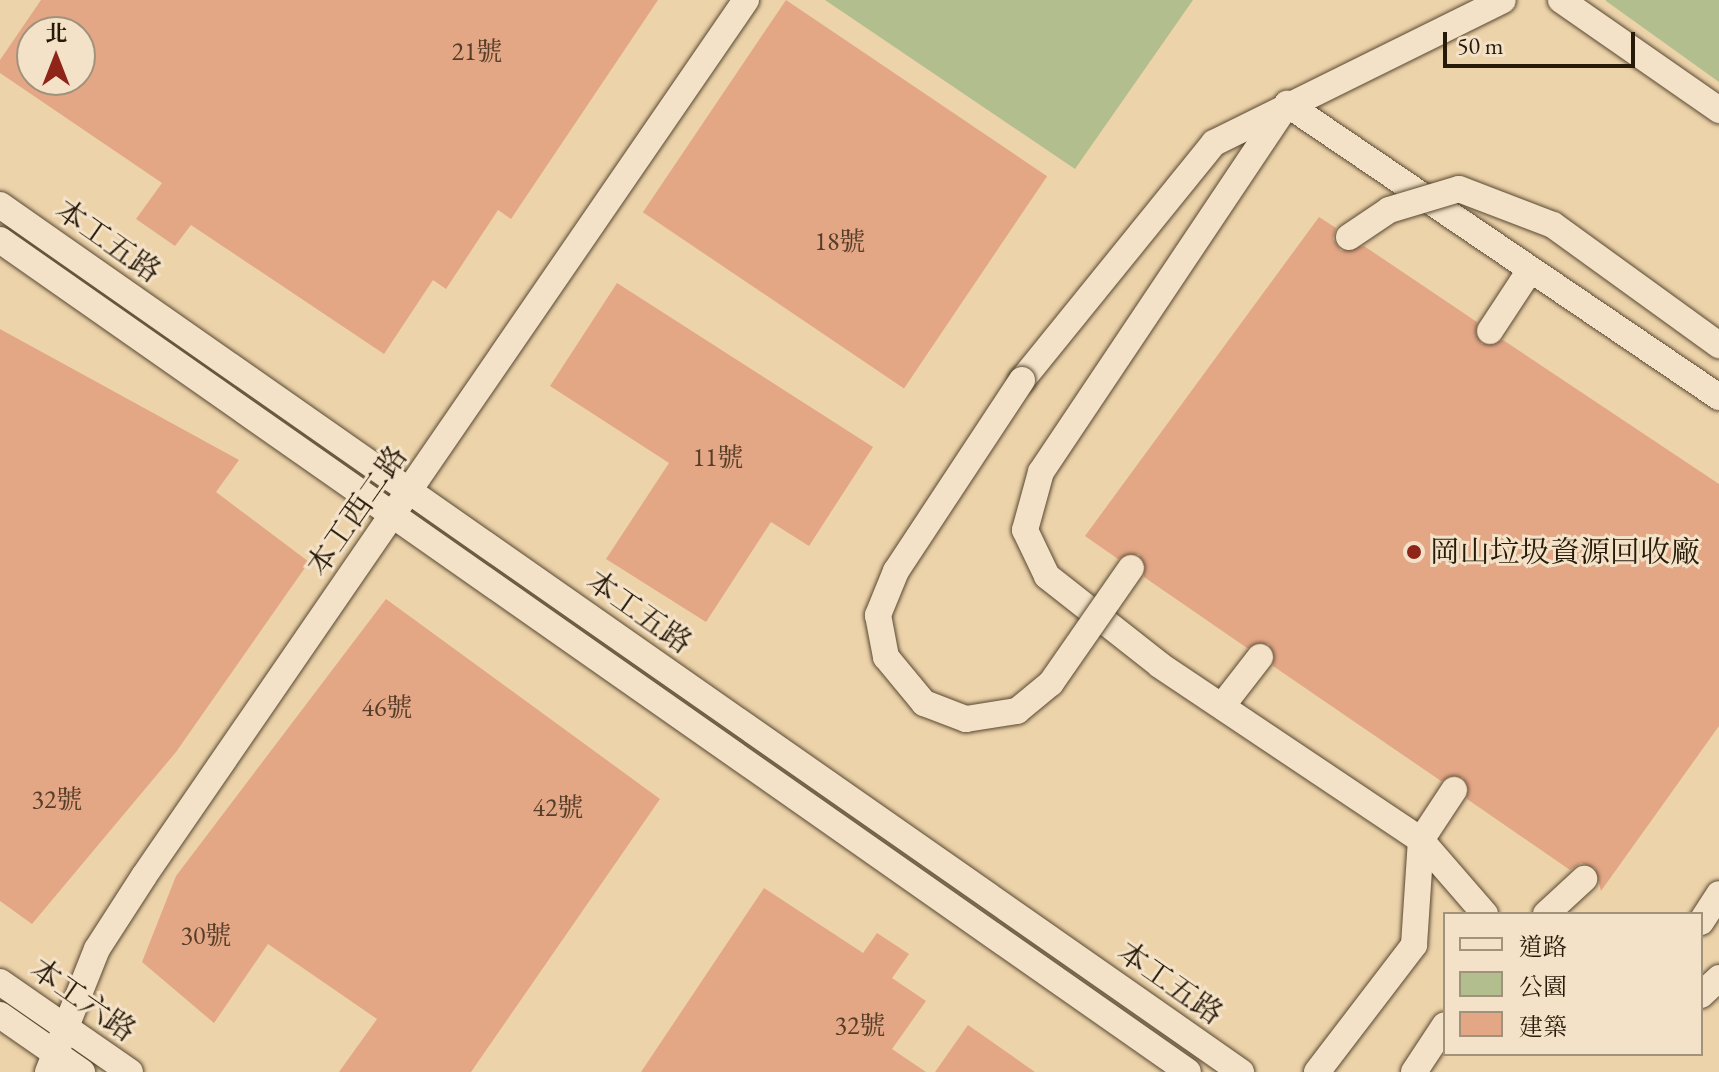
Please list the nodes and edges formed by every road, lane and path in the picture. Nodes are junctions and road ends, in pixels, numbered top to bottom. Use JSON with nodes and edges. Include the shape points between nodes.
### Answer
{"nodes":[{"id":1,"x":746,"y":0,"type":"edge"},
{"id":2,"x":1503,"y":0,"type":"edge"},
{"id":3,"x":1561,"y":0,"type":"edge"},
{"id":4,"x":1287,"y":104,"type":"junction"},
{"id":5,"x":1719,"y":110,"type":"edge"},
{"id":6,"x":0,"y":205,"type":"edge"},
{"id":7,"x":1349,"y":237,"type":"dead end"},
{"id":8,"x":0,"y":240,"type":"edge"},
{"id":9,"x":1530,"y":270,"type":"junction"},
{"id":10,"x":1490,"y":331,"type":"dead end"},
{"id":11,"x":1719,"y":345,"type":"edge"},
{"id":12,"x":1719,"y":397,"type":"edge"},
{"id":13,"x":410,"y":491,"type":"junction"},
{"id":14,"x":393,"y":516,"type":"junction"},
{"id":15,"x":1131,"y":568,"type":"dead end"},
{"id":16,"x":1260,"y":657,"type":"dead end"},
{"id":17,"x":1222,"y":706,"type":"junction"},
{"id":18,"x":1454,"y":790,"type":"dead end"},
{"id":19,"x":1421,"y":840,"type":"junction"},
{"id":20,"x":1584,"y":879,"type":"dead end"},
{"id":21,"x":1719,"y":894,"type":"edge"},
{"id":22,"x":1483,"y":912,"type":"edge"},
{"id":23,"x":1548,"y":912,"type":"edge"},
{"id":24,"x":1703,"y":919,"type":"edge"},
{"id":25,"x":1719,"y":978,"type":"edge"},
{"id":26,"x":0,"y":982,"type":"edge"},
{"id":27,"x":1703,"y":993,"type":"edge"},
{"id":28,"x":0,"y":1015,"type":"edge"},
{"id":29,"x":67,"y":1028,"type":"junction"},
{"id":30,"x":1443,"y":1028,"type":"edge"},
{"id":31,"x":52,"y":1063,"type":"edge"},
{"id":32,"x":82,"y":1072,"type":"edge"},
{"id":33,"x":130,"y":1072,"type":"edge"},
{"id":34,"x":1188,"y":1072,"type":"edge"},
{"id":35,"x":1241,"y":1072,"type":"edge"},
{"id":36,"x":1317,"y":1072,"type":"edge"},
{"id":37,"x":1414,"y":1072,"type":"edge"}],
"edges":[{"from":1,"to":13,"type":"street","name":"本工西二路"},
{"from":2,"to":4,"type":"street"},
{"from":3,"to":5,"type":"street"},
{"from":4,"to":9,"type":"street"},
{"from":4,"to":15,"type":"street","bridge":true,"via":[[1214,143],[1022,380],[896,571],[878,615],[886,657],[924,703],[966,719],[1017,711],[1051,683]]},
{"from":4,"to":17,"type":"street","via":[[1041,472],[1025,530],[1047,576]]},
{"from":6,"to":13,"type":"street","name":"本工五路"},
{"from":7,"to":11,"type":"street","bridge":true,"via":[[1389,210],[1459,189],[1553,225]]},
{"from":8,"to":14,"type":"street","name":"本工五路"},
{"from":9,"to":10,"type":"street"},
{"from":9,"to":12,"type":"street"},
{"from":13,"to":14,"type":"street","name":"本工西二路"},
{"from":13,"to":35,"type":"street","name":"本工五路"},
{"from":14,"to":29,"type":"street","name":"本工西二路","via":[[97,949]]},
{"from":14,"to":34,"type":"street","name":"本工五路"},
{"from":16,"to":17,"type":"street"},
{"from":17,"to":19,"type":"street"},
{"from":18,"to":19,"type":"street"},
{"from":19,"to":22,"type":"street"},
{"from":19,"to":36,"type":"street","via":[[1414,945]]},
{"from":20,"to":23,"type":"street"},
{"from":21,"to":24,"type":"street"},
{"from":25,"to":27,"type":"street"},
{"from":26,"to":29,"type":"street","name":"本工六路"},
{"from":28,"to":31,"type":"street","name":"本工六路"},
{"from":29,"to":31,"type":"street","name":"本工西二路"},
{"from":29,"to":33,"type":"street","name":"本工六路"},
{"from":30,"to":37,"type":"street"},
{"from":31,"to":32,"type":"street","name":"本工六路"}]}
